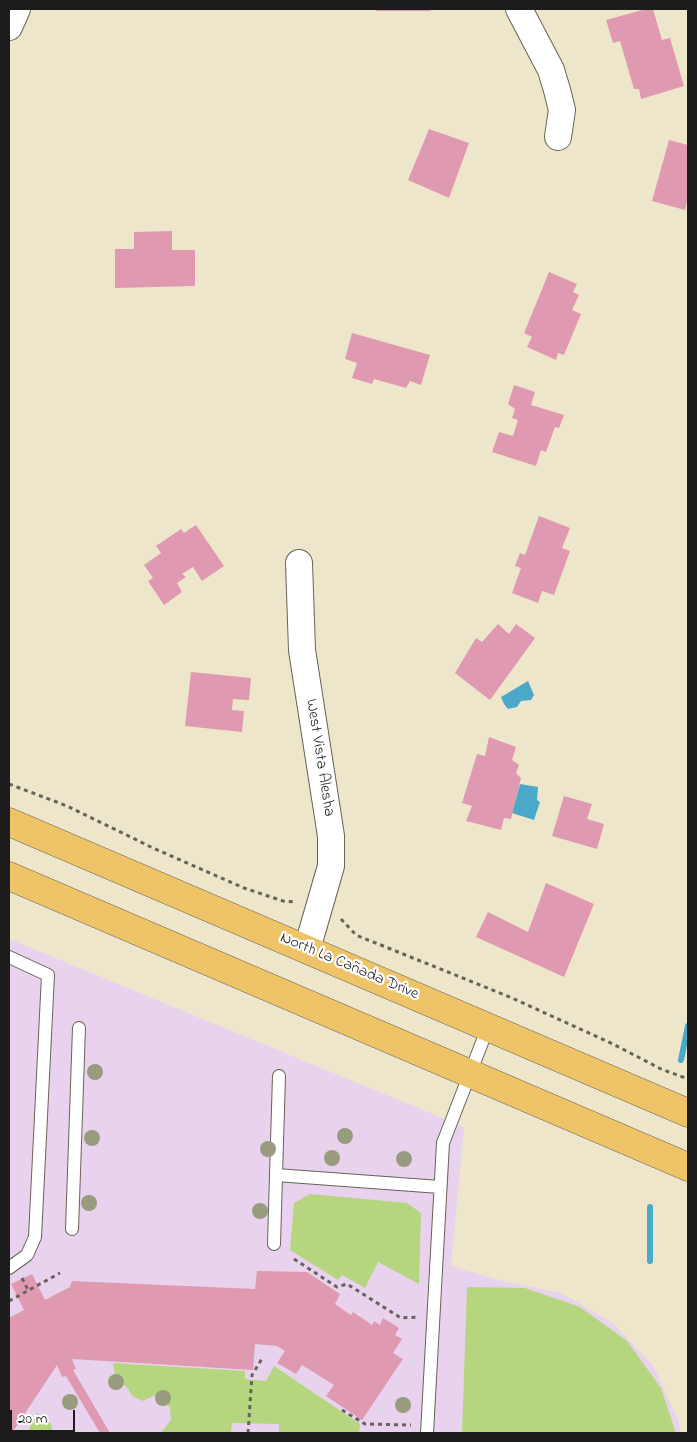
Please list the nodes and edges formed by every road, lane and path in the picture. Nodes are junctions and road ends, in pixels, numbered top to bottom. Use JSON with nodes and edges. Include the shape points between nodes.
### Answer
{"nodes":[{"id":1,"x":17,"y":9,"type":"edge"},
{"id":2,"x":519,"y":9,"type":"edge"},
{"id":3,"x":9,"y":27,"type":"edge"},
{"id":4,"x":558,"y":137,"type":"dead end"},
{"id":5,"x":299,"y":563,"type":"dead end"},
{"id":6,"x":9,"y":784,"type":"edge"},
{"id":7,"x":9,"y":822,"type":"edge"},
{"id":8,"x":9,"y":876,"type":"edge"},
{"id":9,"x":320,"y":910,"type":"junction"},
{"id":10,"x":308,"y":949,"type":"junction"},
{"id":11,"x":9,"y":957,"type":"edge"},
{"id":12,"x":488,"y":1027,"type":"junction"},
{"id":13,"x":79,"y":1028,"type":"dead end"},
{"id":14,"x":469,"y":1074,"type":"junction"},
{"id":15,"x":278,"y":1076,"type":"dead end"},
{"id":16,"x":688,"y":1079,"type":"edge"},
{"id":17,"x":688,"y":1113,"type":"edge"},
{"id":18,"x":688,"y":1167,"type":"edge"},
{"id":19,"x":276,"y":1175,"type":"junction"},
{"id":20,"x":440,"y":1187,"type":"junction"},
{"id":21,"x":72,"y":1228,"type":"dead end"},
{"id":22,"x":274,"y":1244,"type":"dead end"},
{"id":23,"x":294,"y":1259,"type":"dead end"},
{"id":24,"x":9,"y":1268,"type":"edge"},
{"id":25,"x":60,"y":1273,"type":"dead end"},
{"id":26,"x":20,"y":1275,"type":"dead end"},
{"id":27,"x":28,"y":1290,"type":"junction"},
{"id":28,"x":9,"y":1300,"type":"edge"},
{"id":29,"x":421,"y":1317,"type":"dead end"},
{"id":30,"x":263,"y":1357,"type":"dead end"},
{"id":31,"x":342,"y":1410,"type":"dead end"},
{"id":32,"x":411,"y":1425,"type":"dead end"},
{"id":33,"x":248,"y":1433,"type":"edge"},
{"id":34,"x":427,"y":1433,"type":"edge"}],
"edges":[{"from":1,"to":3,"type":"street"},
{"from":2,"to":4,"type":"street","via":[[558,90],[562,110]]},
{"from":5,"to":9,"type":"street","name":"West Vista Alesha","via":[[302,650],[331,836],[332,866]]},
{"from":6,"to":9,"type":"path","via":[[67,806],[244,888]]},
{"from":7,"to":10,"type":"main road","name":"North La Cañada Drive"},
{"from":8,"to":14,"type":"main road"},
{"from":9,"to":10,"type":"street","name":"West Vista Alesha"},
{"from":9,"to":16,"type":"path","via":[[340,919],[356,934],[512,998]]},
{"from":10,"to":12,"type":"main road","name":"North La Cañada Drive"},
{"from":11,"to":24,"type":"lane","via":[[48,974],[35,1238],[27,1255]]},
{"from":12,"to":14,"type":"lane"},
{"from":12,"to":17,"type":"main road","name":"North La Cañada Drive"},
{"from":13,"to":21,"type":"lane"},
{"from":14,"to":18,"type":"main road"},
{"from":14,"to":20,"type":"lane","via":[[443,1143]]},
{"from":15,"to":19,"type":"lane"},
{"from":19,"to":20,"type":"lane"},
{"from":19,"to":22,"type":"lane"},
{"from":20,"to":34,"type":"lane"},
{"from":23,"to":29,"type":"path","via":[[337,1287],[347,1284],[401,1318]]},
{"from":25,"to":27,"type":"path"},
{"from":26,"to":27,"type":"path"},
{"from":27,"to":28,"type":"path"},
{"from":30,"to":33,"type":"path","via":[[252,1375]]},
{"from":31,"to":32,"type":"path","via":[[365,1424]]}]}
